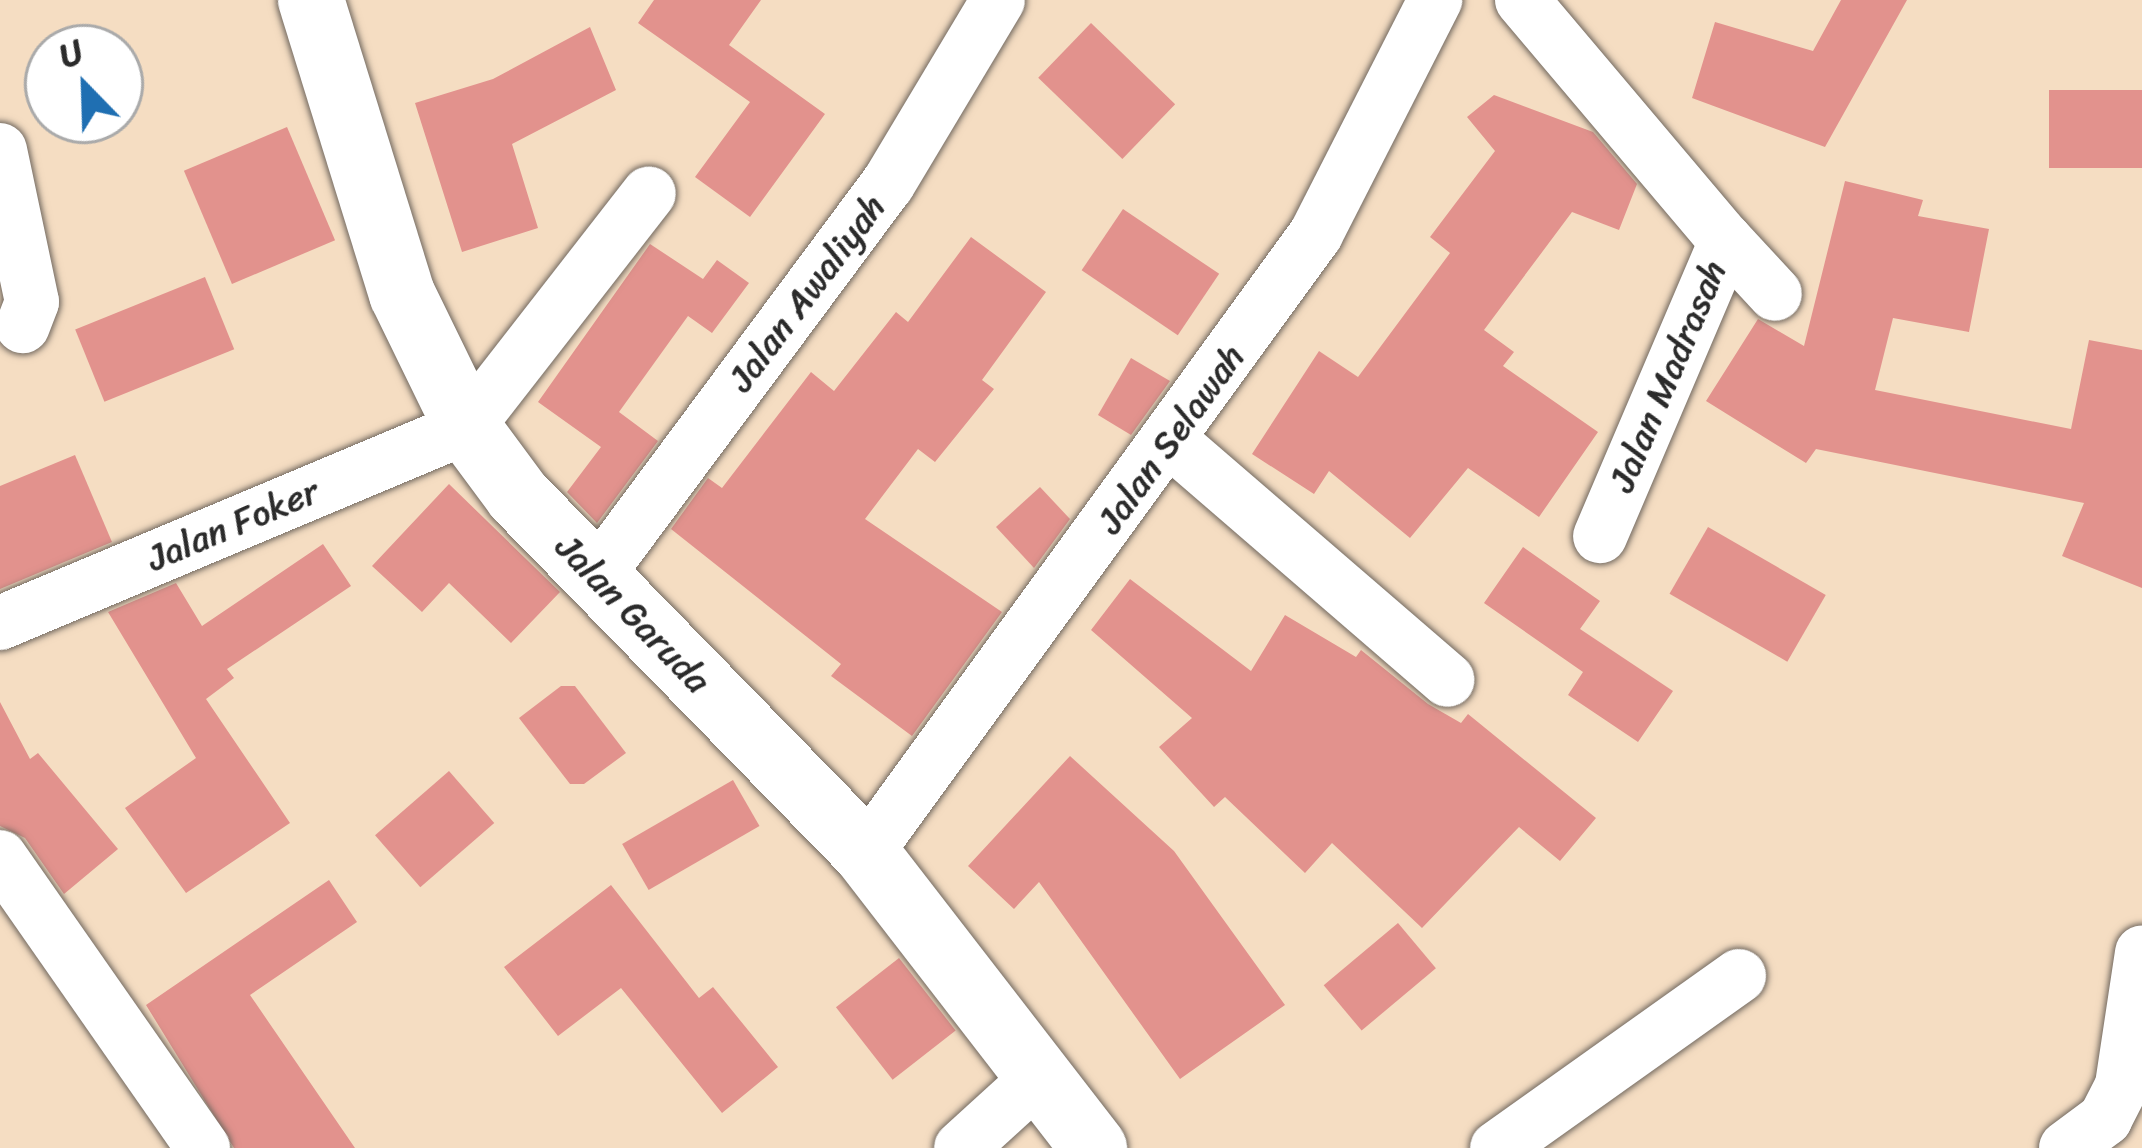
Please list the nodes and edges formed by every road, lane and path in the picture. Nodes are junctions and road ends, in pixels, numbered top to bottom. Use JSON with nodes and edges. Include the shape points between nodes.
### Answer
{"nodes":[{"id":1,"x":311,"y":0,"type":"edge"},
{"id":2,"x":998,"y":0,"type":"edge"},
{"id":3,"x":1436,"y":0,"type":"edge"},
{"id":4,"x":1522,"y":0,"type":"edge"},
{"id":5,"x":0,"y":154,"type":"edge"},
{"id":6,"x":649,"y":194,"type":"dead end"},
{"id":7,"x":1726,"y":241,"type":"junction"},
{"id":8,"x":1775,"y":295,"type":"dead end"},
{"id":9,"x":23,"y":326,"type":"dead end"},
{"id":10,"x":467,"y":427,"type":"junction"},
{"id":11,"x":1172,"y":442,"type":"junction"},
{"id":12,"x":1600,"y":536,"type":"dead end"},
{"id":13,"x":598,"y":574,"type":"junction"},
{"id":14,"x":0,"y":623,"type":"edge"},
{"id":15,"x":1448,"y":680,"type":"dead end"},
{"id":16,"x":866,"y":853,"type":"junction"},
{"id":17,"x":0,"y":857,"type":"edge"},
{"id":18,"x":2142,"y":952,"type":"edge"},
{"id":19,"x":1739,"y":976,"type":"dead end"},
{"id":20,"x":1038,"y":1078,"type":"junction"},
{"id":21,"x":203,"y":1148,"type":"edge"},
{"id":22,"x":961,"y":1148,"type":"edge"},
{"id":23,"x":1094,"y":1148,"type":"edge"},
{"id":24,"x":1497,"y":1148,"type":"edge"},
{"id":25,"x":2066,"y":1148,"type":"edge"}],
"edges":[{"from":1,"to":10,"type":"street","name":"Jalan Garuda","via":[[402,294]]},
{"from":2,"to":13,"type":"street","name":"Jalan Awaliyah","via":[[889,184]]},
{"from":3,"to":11,"type":"street","name":"Jalan Selawah","via":[[1316,234]]},
{"from":4,"to":7,"type":"street","name":"Jalan Madrasah"},
{"from":5,"to":9,"type":"street","via":[[32,302]]},
{"from":6,"to":10,"type":"street"},
{"from":7,"to":8,"type":"street"},
{"from":7,"to":12,"type":"street","name":"Jalan Madrasah"},
{"from":10,"to":13,"type":"street","name":"Jalan Garuda","via":[[518,496]]},
{"from":10,"to":14,"type":"street","name":"Jalan Foker"},
{"from":11,"to":15,"type":"street"},
{"from":11,"to":16,"type":"street","name":"Jalan Selawah"},
{"from":13,"to":16,"type":"street","name":"Jalan Garuda"},
{"from":16,"to":20,"type":"street","name":"Jalan Garuda"},
{"from":17,"to":21,"type":"street"},
{"from":18,"to":25,"type":"street","via":[[2122,1085],[2105,1119]]},
{"from":19,"to":24,"type":"street"},
{"from":20,"to":22,"type":"street"},
{"from":20,"to":23,"type":"street","name":"Jalan Garuda"}]}
